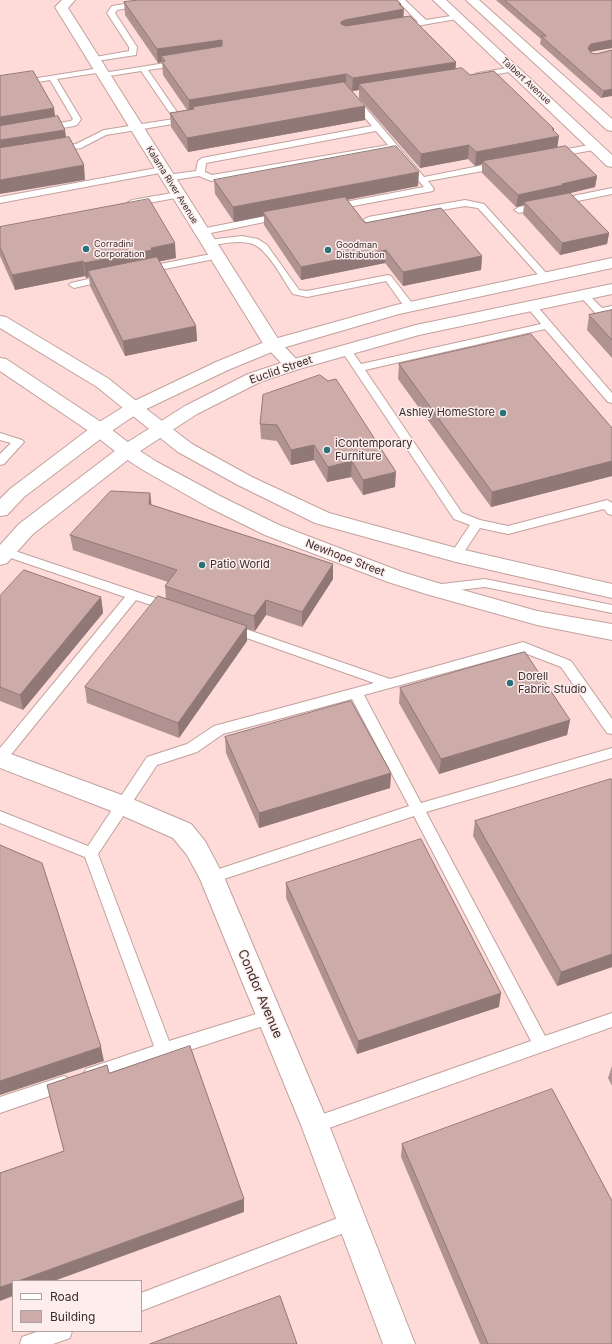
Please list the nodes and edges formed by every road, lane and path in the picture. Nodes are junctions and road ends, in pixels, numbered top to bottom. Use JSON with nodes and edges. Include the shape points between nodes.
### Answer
{"nodes":[{"id":1,"x":164,"y":0,"type":"edge"},
{"id":2,"x":401,"y":0,"type":"edge"},
{"id":3,"x":439,"y":0,"type":"edge"},
{"id":4,"x":472,"y":0,"type":"edge"},
{"id":5,"x":67,"y":1,"type":"edge"},
{"id":6,"x":457,"y":17,"type":"junction"},
{"id":7,"x":424,"y":23,"type":"junction"},
{"id":8,"x":392,"y":28,"type":"edge"},
{"id":9,"x":188,"y":61,"type":"edge"},
{"id":10,"x":98,"y":68,"type":"junction"},
{"id":11,"x":143,"y":69,"type":"junction"},
{"id":12,"x":513,"y":69,"type":"junction"},
{"id":13,"x":467,"y":77,"type":"edge"},
{"id":14,"x":52,"y":78,"type":"junction"},
{"id":15,"x":0,"y":86,"type":"edge"},
{"id":16,"x":360,"y":94,"type":"edge"},
{"id":17,"x":195,"y":118,"type":"edge"},
{"id":18,"x":180,"y":120,"type":"junction"},
{"id":19,"x":612,"y":127,"type":"edge"},
{"id":20,"x":136,"y":128,"type":"junction"},
{"id":21,"x":377,"y":128,"type":"junction"},
{"id":22,"x":36,"y":130,"type":"edge"},
{"id":23,"x":393,"y":147,"type":"junction"},
{"id":24,"x":595,"y":147,"type":"junction"},
{"id":25,"x":47,"y":151,"type":"edge"},
{"id":26,"x":550,"y":156,"type":"edge"},
{"id":27,"x":512,"y":163,"type":"edge"},
{"id":28,"x":612,"y":163,"type":"edge"},
{"id":29,"x":200,"y":173,"type":"junction"},
{"id":30,"x":165,"y":174,"type":"junction"},
{"id":31,"x":422,"y":180,"type":"junction"},
{"id":32,"x":612,"y":191,"type":"edge"},
{"id":33,"x":178,"y":195,"type":"junction"},
{"id":34,"x":0,"y":200,"type":"edge"},
{"id":35,"x":120,"y":205,"type":"edge"},
{"id":36,"x":323,"y":209,"type":"edge"},
{"id":37,"x":519,"y":210,"type":"edge"},
{"id":38,"x":292,"y":214,"type":"edge"},
{"id":39,"x":368,"y":220,"type":"dead end"},
{"id":40,"x":208,"y":244,"type":"junction"},
{"id":41,"x":612,"y":263,"type":"edge"},
{"id":42,"x":136,"y":272,"type":"edge"},
{"id":43,"x":113,"y":277,"type":"edge"},
{"id":44,"x":545,"y":277,"type":"junction"},
{"id":45,"x":74,"y":285,"type":"dead end"},
{"id":46,"x":612,"y":289,"type":"edge"},
{"id":47,"x":584,"y":295,"type":"junction"},
{"id":48,"x":410,"y":307,"type":"junction"},
{"id":49,"x":532,"y":307,"type":"junction"},
{"id":50,"x":612,"y":309,"type":"edge"},
{"id":51,"x":0,"y":321,"type":"edge"},
{"id":52,"x":549,"y":325,"type":"junction"},
{"id":53,"x":273,"y":345,"type":"junction"},
{"id":54,"x":346,"y":350,"type":"junction"},
{"id":55,"x":0,"y":363,"type":"edge"},
{"id":56,"x":293,"y":365,"type":"junction"},
{"id":57,"x":359,"y":368,"type":"junction"},
{"id":58,"x":612,"y":400,"type":"edge"},
{"id":59,"x":134,"y":408,"type":"junction"},
{"id":60,"x":160,"y":428,"type":"junction"},
{"id":61,"x":100,"y":430,"type":"junction"},
{"id":62,"x":0,"y":436,"type":"edge"},
{"id":63,"x":127,"y":451,"type":"junction"},
{"id":64,"x":0,"y":461,"type":"edge"},
{"id":65,"x":610,"y":506,"type":"edge"},
{"id":66,"x":0,"y":510,"type":"edge"},
{"id":67,"x":477,"y":523,"type":"junction"},
{"id":68,"x":3,"y":555,"type":"edge"},
{"id":69,"x":456,"y":555,"type":"junction"},
{"id":70,"x":434,"y":589,"type":"junction"},
{"id":71,"x":612,"y":591,"type":"edge"},
{"id":72,"x":133,"y":594,"type":"junction"},
{"id":73,"x":612,"y":609,"type":"edge"},
{"id":74,"x":177,"y":610,"type":"edge"},
{"id":75,"x":221,"y":625,"type":"edge"},
{"id":76,"x":612,"y":632,"type":"edge"},
{"id":77,"x":391,"y":684,"type":"junction"},
{"id":78,"x":356,"y":693,"type":"junction"},
{"id":79,"x":612,"y":729,"type":"edge"},
{"id":80,"x":612,"y":753,"type":"edge"},
{"id":81,"x":0,"y":758,"type":"edge"},
{"id":82,"x":122,"y":804,"type":"junction"},
{"id":83,"x":418,"y":809,"type":"junction"},
{"id":84,"x":0,"y":817,"type":"edge"},
{"id":85,"x":91,"y":852,"type":"junction"},
{"id":86,"x":212,"y":877,"type":"junction"},
{"id":87,"x":269,"y":1016,"type":"junction"},
{"id":88,"x":612,"y":1020,"type":"edge"},
{"id":89,"x":541,"y":1044,"type":"junction"},
{"id":90,"x":164,"y":1050,"type":"junction"},
{"id":91,"x":0,"y":1105,"type":"edge"},
{"id":92,"x":315,"y":1125,"type":"junction"},
{"id":93,"x":352,"y":1222,"type":"junction"},
{"id":94,"x":142,"y":1302,"type":"edge"},
{"id":95,"x":60,"y":1332,"type":"edge"},
{"id":96,"x":29,"y":1344,"type":"edge"},
{"id":97,"x":399,"y":1344,"type":"edge"}],
"edges":[{"from":1,"to":10,"type":"lane","via":[[115,8],[111,13],[133,47],[133,53]]},
{"from":2,"to":7,"type":"lane"},
{"from":3,"to":6,"type":"main road","name":"Talbert Avenue"},
{"from":4,"to":19,"type":"main road"},
{"from":5,"to":10,"type":"main road","name":"Kalama River Avenue","via":[[61,7]]},
{"from":6,"to":7,"type":"lane"},
{"from":6,"to":12,"type":"main road","name":"Talbert Avenue"},
{"from":7,"to":8,"type":"lane"},
{"from":9,"to":11,"type":"lane"},
{"from":10,"to":11,"type":"lane"},
{"from":10,"to":14,"type":"lane"},
{"from":10,"to":20,"type":"main road","name":"Kalama River Avenue"},
{"from":11,"to":18,"type":"lane"},
{"from":12,"to":13,"type":"lane"},
{"from":12,"to":24,"type":"main road","name":"Talbert Avenue"},
{"from":14,"to":15,"type":"lane"},
{"from":14,"to":22,"type":"lane","via":[[77,119],[74,123]]},
{"from":16,"to":21,"type":"lane","via":[[350,96]]},
{"from":17,"to":18,"type":"lane"},
{"from":18,"to":20,"type":"lane"},
{"from":20,"to":25,"type":"lane","via":[[104,133],[78,146]]},
{"from":20,"to":30,"type":"main road","name":"Kalama River Avenue"},
{"from":21,"to":23,"type":"lane"},
{"from":21,"to":29,"type":"lane","via":[[202,161]]},
{"from":23,"to":29,"type":"lane","via":[[211,178]]},
{"from":23,"to":31,"type":"lane"},
{"from":24,"to":26,"type":"lane"},
{"from":24,"to":28,"type":"main road","name":"Talbert Avenue"},
{"from":27,"to":31,"type":"lane"},
{"from":29,"to":30,"type":"lane"},
{"from":30,"to":33,"type":"main road","name":"Kalama River Avenue"},
{"from":30,"to":34,"type":"lane"},
{"from":31,"to":36,"type":"lane","via":[[430,189]]},
{"from":32,"to":37,"type":"lane"},
{"from":33,"to":35,"type":"lane"},
{"from":33,"to":40,"type":"main road","name":"Kalama River Avenue"},
{"from":38,"to":40,"type":"lane"},
{"from":39,"to":44,"type":"lane","via":[[465,203],[481,206]]},
{"from":40,"to":42,"type":"lane"},
{"from":40,"to":48,"type":"lane","via":[[236,239],[262,244],[296,292],[306,294],[388,278]]},
{"from":40,"to":53,"type":"main road","name":"Kalama River Avenue"},
{"from":41,"to":44,"type":"main road"},
{"from":43,"to":45,"type":"lane"},
{"from":44,"to":48,"type":"main road"},
{"from":46,"to":47,"type":"main road","name":"Euclid Street"},
{"from":47,"to":49,"type":"main road","name":"Euclid Street"},
{"from":47,"to":50,"type":"lane","via":[[600,312]]},
{"from":48,"to":53,"type":"main road"},
{"from":49,"to":52,"type":"lane"},
{"from":49,"to":54,"type":"main road","name":"Euclid Street","via":[[416,330]]},
{"from":51,"to":59,"type":"main road","via":[[103,383]]},
{"from":52,"to":57,"type":"lane"},
{"from":52,"to":58,"type":"lane"},
{"from":53,"to":56,"type":"main road","name":"Kalama River Avenue"},
{"from":53,"to":59,"type":"main road"},
{"from":54,"to":56,"type":"main road","name":"Euclid Street"},
{"from":54,"to":57,"type":"lane"},
{"from":55,"to":61,"type":"main road","name":"Newhope Street"},
{"from":56,"to":60,"type":"main road","name":"Euclid Street","via":[[254,378]]},
{"from":57,"to":67,"type":"lane","via":[[458,516]]},
{"from":59,"to":60,"type":"main road"},
{"from":59,"to":61,"type":"main road"},
{"from":60,"to":63,"type":"main road","name":"Euclid Street"},
{"from":60,"to":69,"type":"main road","via":[[185,448],[245,481],[322,518]]},
{"from":61,"to":63,"type":"main road","name":"Newhope Street"},
{"from":61,"to":66,"type":"main road","via":[[17,493]]},
{"from":62,"to":64,"type":"lane","via":[[18,442]]},
{"from":63,"to":68,"type":"main road","name":"Euclid Street","via":[[26,529]]},
{"from":63,"to":70,"type":"main road","name":"Newhope Street","via":[[215,502],[272,530]]},
{"from":65,"to":67,"type":"lane","via":[[508,530]]},
{"from":67,"to":69,"type":"lane"},
{"from":68,"to":72,"type":"lane"},
{"from":69,"to":71,"type":"main road"},
{"from":70,"to":73,"type":"lane","via":[[485,583]]},
{"from":70,"to":76,"type":"main road","name":"Newhope Street","via":[[537,618]]},
{"from":72,"to":74,"type":"lane"},
{"from":72,"to":81,"type":"lane"},
{"from":75,"to":77,"type":"lane"},
{"from":77,"to":78,"type":"lane"},
{"from":77,"to":79,"type":"lane","via":[[523,647],[566,664]]},
{"from":78,"to":82,"type":"lane","via":[[219,730],[192,748],[152,761]]},
{"from":78,"to":83,"type":"lane"},
{"from":80,"to":83,"type":"lane"},
{"from":81,"to":82,"type":"main road","name":"Condor Avenue"},
{"from":82,"to":85,"type":"lane"},
{"from":82,"to":86,"type":"main road","name":"Condor Avenue","via":[[182,831],[196,848]]},
{"from":83,"to":86,"type":"lane"},
{"from":83,"to":89,"type":"lane"},
{"from":84,"to":85,"type":"lane"},
{"from":85,"to":90,"type":"lane"},
{"from":86,"to":87,"type":"main road","name":"Condor Avenue"},
{"from":87,"to":90,"type":"lane"},
{"from":87,"to":92,"type":"main road","name":"Condor Avenue"},
{"from":88,"to":89,"type":"lane"},
{"from":89,"to":92,"type":"lane"},
{"from":90,"to":91,"type":"lane"},
{"from":92,"to":93,"type":"main road","name":"Condor Avenue"},
{"from":93,"to":94,"type":"lane"},
{"from":93,"to":97,"type":"main road","name":"Condor Avenue"},
{"from":95,"to":96,"type":"lane"}]}
